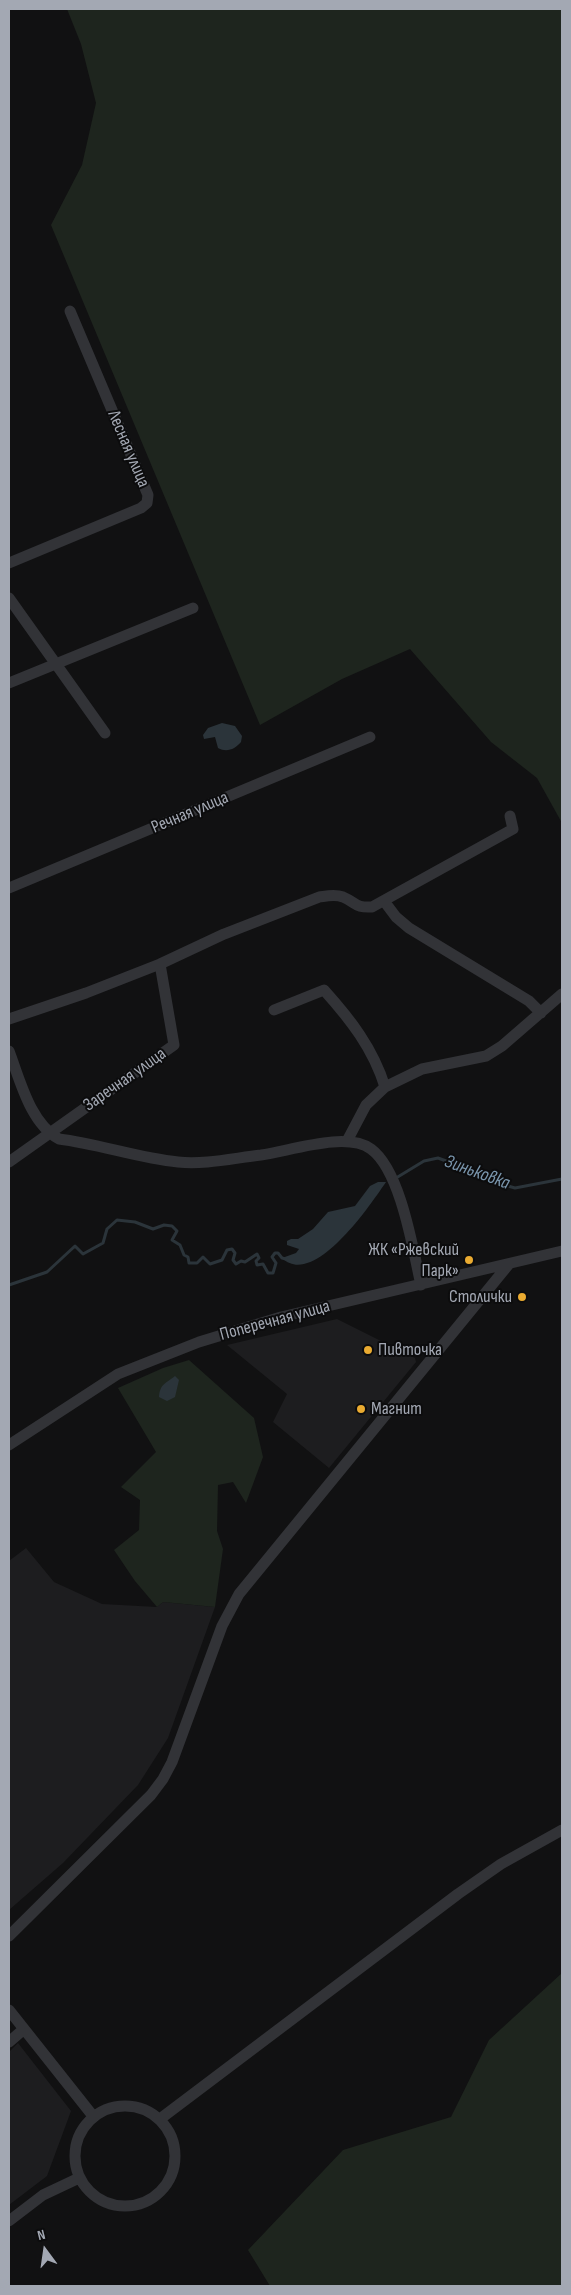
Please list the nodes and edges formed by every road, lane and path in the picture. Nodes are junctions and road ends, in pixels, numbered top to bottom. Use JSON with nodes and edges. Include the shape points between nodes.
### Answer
{"nodes":[{"id":1,"x":70,"y":311,"type":"dead end"},
{"id":2,"x":9,"y":563,"type":"edge"},
{"id":3,"x":9,"y":598,"type":"edge"},
{"id":4,"x":193,"y":608,"type":"dead end"},
{"id":5,"x":54,"y":664,"type":"junction"},
{"id":6,"x":9,"y":683,"type":"edge"},
{"id":7,"x":105,"y":733,"type":"dead end"},
{"id":8,"x":370,"y":737,"type":"dead end"},
{"id":9,"x":510,"y":816,"type":"dead end"},
{"id":10,"x":9,"y":888,"type":"edge"},
{"id":11,"x":384,"y":901,"type":"junction"},
{"id":12,"x":160,"y":964,"type":"junction"},
{"id":13,"x":562,"y":994,"type":"edge"},
{"id":14,"x":274,"y":1010,"type":"dead end"},
{"id":15,"x":541,"y":1013,"type":"junction"},
{"id":16,"x":9,"y":1019,"type":"edge"},
{"id":17,"x":9,"y":1051,"type":"edge"},
{"id":18,"x":385,"y":1087,"type":"junction"},
{"id":19,"x":49,"y":1133,"type":"junction"},
{"id":20,"x":347,"y":1141,"type":"junction"},
{"id":21,"x":9,"y":1162,"type":"edge"},
{"id":22,"x":562,"y":1251,"type":"edge"},
{"id":23,"x":510,"y":1264,"type":"junction"},
{"id":24,"x":479,"y":1271,"type":"junction"},
{"id":25,"x":421,"y":1285,"type":"junction"},
{"id":26,"x":484,"y":1295,"type":"junction"},
{"id":27,"x":9,"y":1445,"type":"edge"},
{"id":28,"x":562,"y":1830,"type":"edge"},
{"id":29,"x":9,"y":1936,"type":"edge"},
{"id":30,"x":9,"y":2010,"type":"edge"},
{"id":31,"x":24,"y":2030,"type":"junction"},
{"id":32,"x":9,"y":2042,"type":"edge"},
{"id":33,"x":93,"y":2116,"type":"junction"},
{"id":34,"x":160,"y":2119,"type":"junction"},
{"id":35,"x":79,"y":2178,"type":"junction"},
{"id":36,"x":9,"y":2221,"type":"edge"}],
"edges":[{"from":1,"to":2,"type":"street","name":"Лесная улица","via":[[148,495],[147,503],[142,508]]},
{"from":3,"to":5,"type":"street"},
{"from":4,"to":5,"type":"street"},
{"from":5,"to":6,"type":"street"},
{"from":5,"to":7,"type":"street"},
{"from":8,"to":10,"type":"street","name":"Речная улица"},
{"from":9,"to":11,"type":"street","via":[[513,829]]},
{"from":11,"to":12,"type":"street","via":[[360,908],[343,897],[318,897],[224,934]]},
{"from":11,"to":15,"type":"street","via":[[409,928],[529,1001]]},
{"from":12,"to":16,"type":"street"},
{"from":12,"to":19,"type":"street","name":"Заречная улица","via":[[174,1045]]},
{"from":13,"to":15,"type":"street"},
{"from":14,"to":18,"type":"street","via":[[324,990],[366,1043]]},
{"from":15,"to":18,"type":"street","via":[[486,1056],[422,1069]]},
{"from":17,"to":19,"type":"street","via":[[36,1115]]},
{"from":18,"to":20,"type":"street","via":[[366,1105]]},
{"from":19,"to":20,"type":"street","via":[[59,1139],[180,1162]]},
{"from":19,"to":21,"type":"street","name":"Заречная улица"},
{"from":20,"to":25,"type":"street","via":[[363,1143],[373,1150],[394,1182]]},
{"from":22,"to":23,"type":"street","name":"Поперечная улица"},
{"from":23,"to":24,"type":"street","name":"Поперечная улица"},
{"from":23,"to":26,"type":"street"},
{"from":24,"to":25,"type":"street","name":"Поперечная улица"},
{"from":24,"to":26,"type":"street","via":[[484,1282]]},
{"from":25,"to":27,"type":"street","name":"Поперечная улица","via":[[281,1318],[170,1352],[118,1374]]},
{"from":26,"to":29,"type":"street","via":[[239,1594],[222,1626],[163,1779],[151,1795]]},
{"from":28,"to":34,"type":"street","via":[[501,1864],[465,1889]]},
{"from":30,"to":31,"type":"street"},
{"from":31,"to":32,"type":"street"},
{"from":31,"to":33,"type":"street"},
{"from":33,"to":34,"type":"street","via":[[112,2106],[133,2105]]},
{"from":33,"to":35,"type":"street","via":[[78,2134],[73,2156]]},
{"from":34,"to":35,"type":"street","via":[[170,2133],[175,2149],[173,2169],[164,2188],[148,2200],[129,2206],[109,2204],[91,2194]]},
{"from":35,"to":36,"type":"street","via":[[42,2196]]}]}
